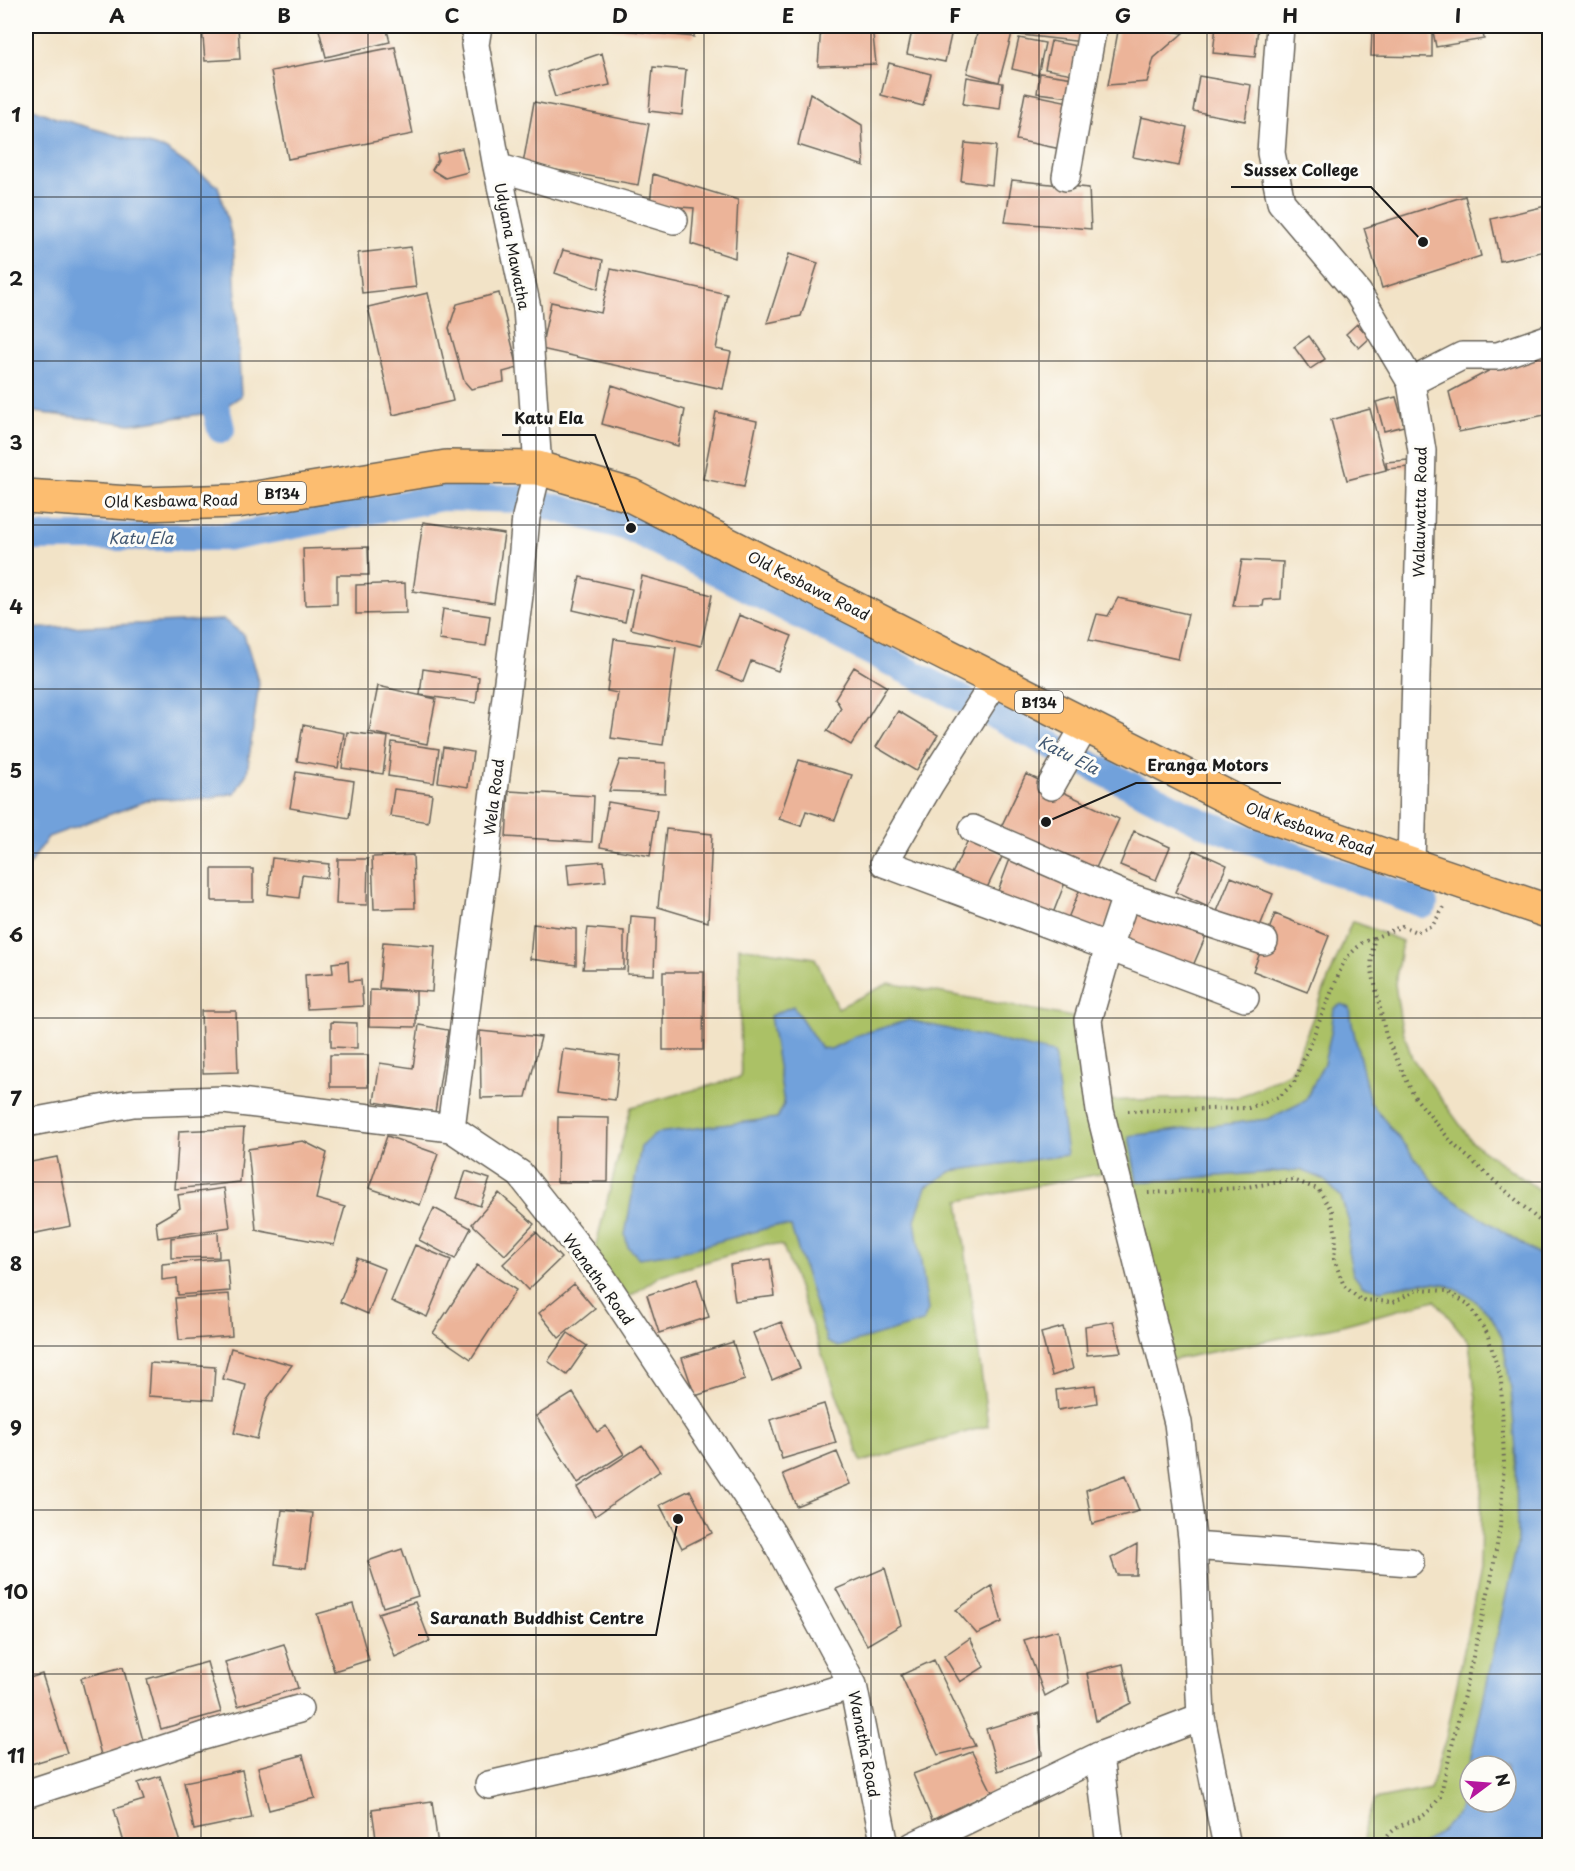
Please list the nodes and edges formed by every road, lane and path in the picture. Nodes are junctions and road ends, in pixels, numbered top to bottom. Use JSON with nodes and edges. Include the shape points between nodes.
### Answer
{"nodes":[{"id":1,"x":478,"y":26,"type":"edge"},
{"id":2,"x":1093,"y":26,"type":"edge"},
{"id":3,"x":1280,"y":26,"type":"edge"},
{"id":4,"x":497,"y":167,"type":"junction"},
{"id":5,"x":1066,"y":177,"type":"dead end"},
{"id":6,"x":674,"y":220,"type":"dead end"},
{"id":7,"x":1550,"y":338,"type":"edge"},
{"id":8,"x":1411,"y":382,"type":"junction"},
{"id":9,"x":536,"y":476,"type":"junction"},
{"id":10,"x":26,"y":496,"type":"edge"},
{"id":11,"x":996,"y":680,"type":"junction"},
{"id":12,"x":1085,"y":726,"type":"junction"},
{"id":13,"x":1051,"y":786,"type":"dead end"},
{"id":14,"x":973,"y":829,"type":"dead end"},
{"id":15,"x":1411,"y":863,"type":"junction"},
{"id":16,"x":1455,"y":879,"type":"junction"},
{"id":17,"x":1126,"y":896,"type":"junction"},
{"id":18,"x":1550,"y":912,"type":"edge"},
{"id":19,"x":1374,"y":938,"type":"junction"},
{"id":20,"x":1264,"y":941,"type":"dead end"},
{"id":21,"x":1109,"y":947,"type":"junction"},
{"id":22,"x":1245,"y":998,"type":"dead end"},
{"id":23,"x":1100,"y":1111,"type":"junction"},
{"id":24,"x":26,"y":1123,"type":"edge"},
{"id":25,"x":451,"y":1128,"type":"junction"},
{"id":26,"x":1121,"y":1195,"type":"junction"},
{"id":27,"x":1550,"y":1230,"type":"edge"},
{"id":28,"x":1193,"y":1546,"type":"junction"},
{"id":29,"x":1410,"y":1562,"type":"dead end"},
{"id":30,"x":854,"y":1685,"type":"junction"},
{"id":31,"x":299,"y":1709,"type":"dead end"},
{"id":32,"x":1201,"y":1717,"type":"junction"},
{"id":33,"x":1100,"y":1756,"type":"junction"},
{"id":34,"x":489,"y":1785,"type":"dead end"},
{"id":35,"x":26,"y":1794,"type":"edge"},
{"id":36,"x":885,"y":1845,"type":"edge"},
{"id":37,"x":913,"y":1845,"type":"edge"},
{"id":38,"x":1110,"y":1845,"type":"edge"},
{"id":39,"x":1227,"y":1845,"type":"edge"},
{"id":40,"x":1384,"y":1845,"type":"edge"}],
"edges":[{"from":1,"to":4,"type":"street","name":"Udyana Mawatha","via":[[475,45]]},
{"from":2,"to":5,"type":"street"},
{"from":3,"to":8,"type":"street","name":"Walauwatta Road","via":[[1271,153],[1281,202],[1358,293]]},
{"from":4,"to":6,"type":"street"},
{"from":4,"to":9,"type":"street","name":"Udyana Mawatha","via":[[527,308]]},
{"from":7,"to":8,"type":"street","via":[[1498,356],[1462,356]]},
{"from":8,"to":15,"type":"street","name":"Walauwatta Road","via":[[1422,451]]},
{"from":9,"to":10,"type":"main road","name":"Old Kesbawa Road","number":"B134","via":[[446,468],[237,501],[144,504]]},
{"from":9,"to":11,"type":"main road","name":"Old Kesbawa Road","number":"B134","via":[[630,495]]},
{"from":9,"to":25,"type":"street","name":"Wela Road","via":[[526,517]]},
{"from":11,"to":12,"type":"main road","name":"Old Kesbawa Road","number":"B134"},
{"from":11,"to":21,"type":"street","via":[[884,863]]},
{"from":12,"to":13,"type":"street"},
{"from":12,"to":15,"type":"main road","name":"Old Kesbawa Road","number":"B134","via":[[1257,812]]},
{"from":14,"to":17,"type":"street"},
{"from":15,"to":16,"type":"main road","name":"Old Kesbawa Road","number":"B134"},
{"from":16,"to":18,"type":"main road","name":"Old Kesbawa Road","number":"B134"},
{"from":16,"to":19,"type":"path","via":[[1432,926],[1416,932],[1402,926]]},
{"from":17,"to":20,"type":"street"},
{"from":17,"to":21,"type":"street"},
{"from":19,"to":23,"type":"path","via":[[1345,959],[1294,1083],[1279,1097],[1248,1108]]},
{"from":19,"to":27,"type":"path","via":[[1371,966],[1386,1036],[1414,1096],[1454,1145]]},
{"from":21,"to":22,"type":"street"},
{"from":21,"to":23,"type":"street","via":[[1088,1020]]},
{"from":23,"to":26,"type":"street"},
{"from":24,"to":25,"type":"street","name":"Wanatha Road","via":[[133,1103],[224,1100]]},
{"from":25,"to":30,"type":"street","name":"Wanatha Road","via":[[520,1174],[601,1276],[772,1534]]},
{"from":26,"to":28,"type":"street","via":[[1178,1423]]},
{"from":26,"to":40,"type":"path","via":[[1240,1188],[1293,1180],[1318,1189],[1332,1211],[1334,1259],[1344,1286],[1361,1300],[1393,1302],[1419,1290],[1446,1291],[1468,1304],[1487,1333],[1501,1379],[1504,1463],[1500,1527],[1491,1580],[1440,1797],[1425,1814],[1403,1823]]},
{"from":28,"to":29,"type":"street"},
{"from":28,"to":32,"type":"street"},
{"from":30,"to":34,"type":"street","via":[[604,1759]]},
{"from":30,"to":36,"type":"street","name":"Wanatha Road"},
{"from":31,"to":35,"type":"street"},
{"from":32,"to":33,"type":"street"},
{"from":32,"to":39,"type":"street"},
{"from":33,"to":37,"type":"street"},
{"from":33,"to":38,"type":"street"}]}
